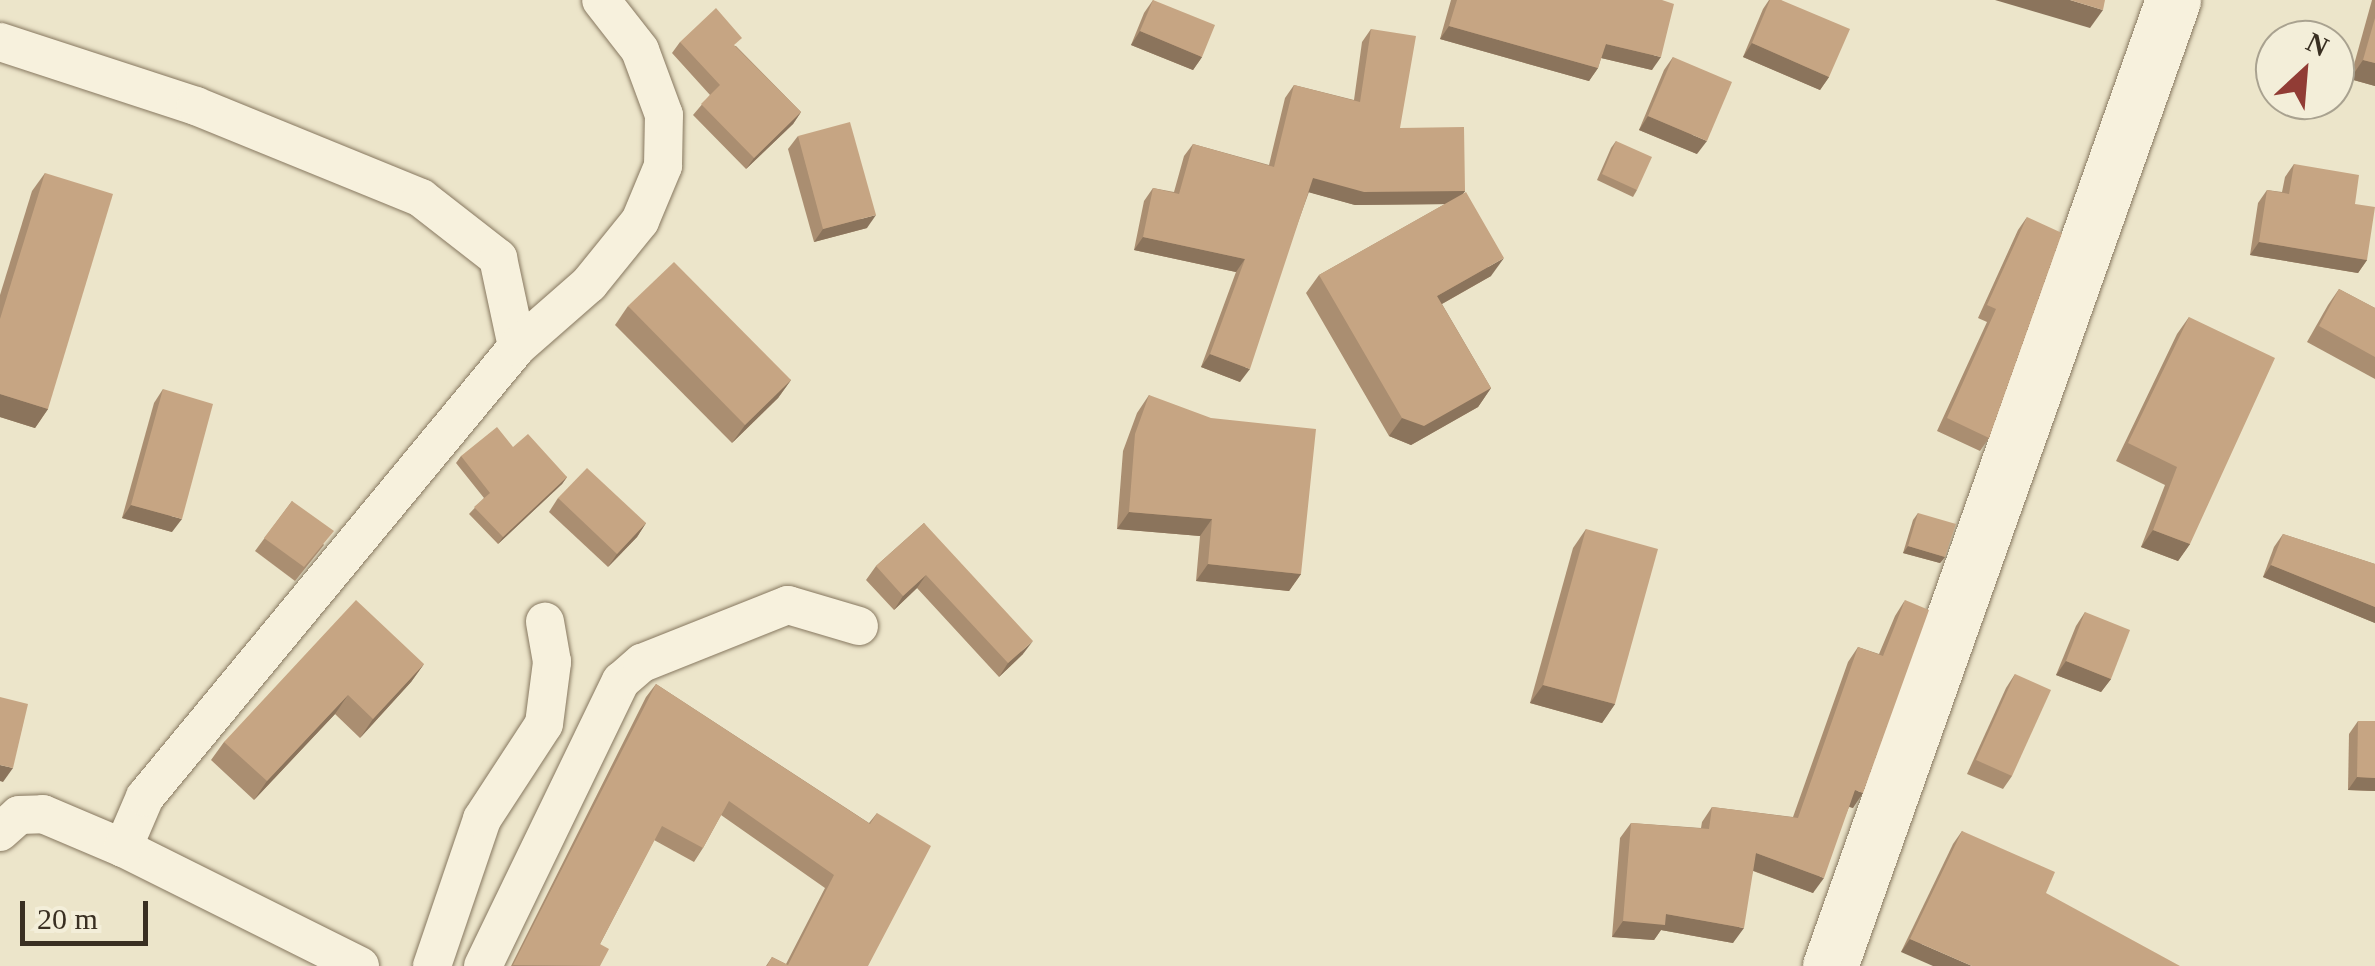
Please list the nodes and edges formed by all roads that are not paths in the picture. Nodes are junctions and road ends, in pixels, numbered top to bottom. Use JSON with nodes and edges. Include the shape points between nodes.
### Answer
{"nodes":[{"id":1,"x":601,"y":0,"type":"edge"},
{"id":2,"x":2173,"y":0,"type":"edge"},
{"id":3,"x":0,"y":42,"type":"edge"},
{"id":4,"x":517,"y":347,"type":"junction"},
{"id":5,"x":545,"y":622,"type":"dead end"},
{"id":6,"x":859,"y":626,"type":"dead end"},
{"id":7,"x":0,"y":832,"type":"edge"},
{"id":8,"x":123,"y":848,"type":"junction"},
{"id":9,"x":360,"y":966,"type":"edge"},
{"id":10,"x":432,"y":966,"type":"edge"},
{"id":11,"x":483,"y":966,"type":"edge"},
{"id":12,"x":1830,"y":966,"type":"edge"}],
"edges":[{"from":1,"to":4,"type":"street","via":[[646,66],[664,115],[663,166],[640,220],[589,284]]},
{"from":2,"to":12,"type":"main road"},
{"from":3,"to":4,"type":"street","via":[[196,106],[421,198],[498,258]]},
{"from":4,"to":8,"type":"street","via":[[145,797]]},
{"from":5,"to":10,"type":"street","via":[[552,662],[544,724],[482,819]]},
{"from":6,"to":11,"type":"street","via":[[788,605],[642,663],[621,680]]},
{"from":7,"to":8,"type":"street","via":[[18,815],[42,814]]},
{"from":8,"to":9,"type":"street"}]}
